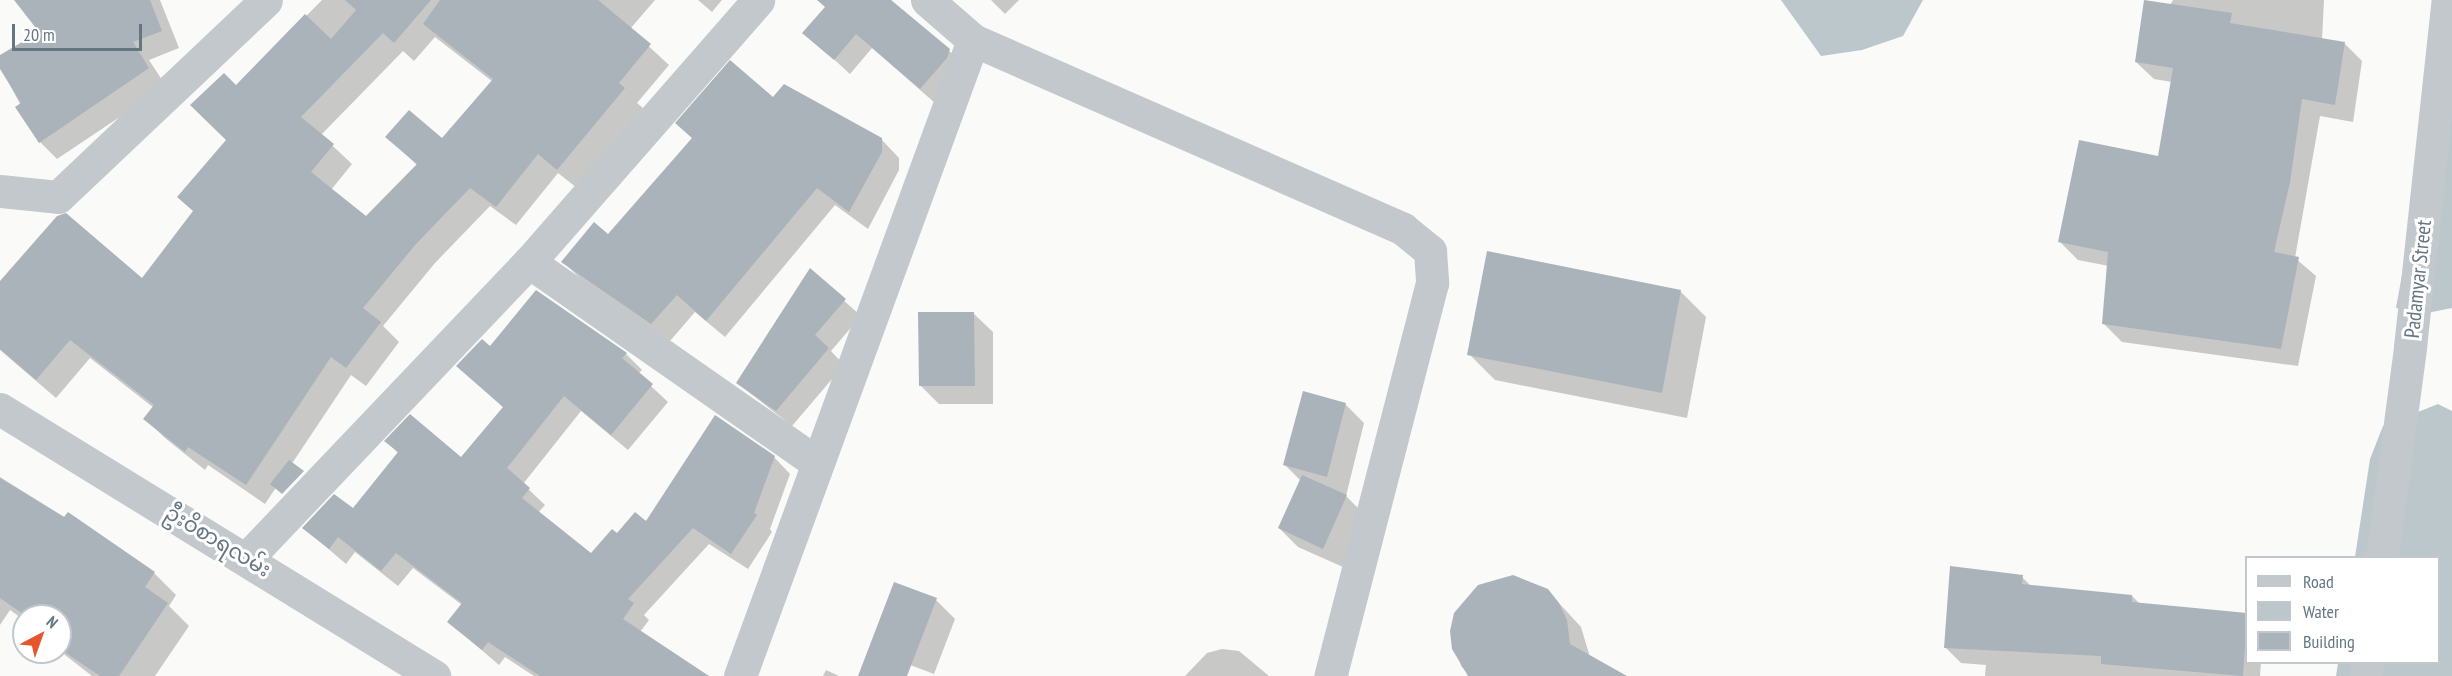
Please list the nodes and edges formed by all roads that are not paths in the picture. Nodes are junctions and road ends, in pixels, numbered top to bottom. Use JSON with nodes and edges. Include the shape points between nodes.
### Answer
{"nodes":[{"id":1,"x":266,"y":0,"type":"edge"},
{"id":2,"x":758,"y":0,"type":"edge"},
{"id":3,"x":927,"y":0,"type":"edge"},
{"id":4,"x":2448,"y":0,"type":"edge"},
{"id":5,"x":973,"y":40,"type":"junction"},
{"id":6,"x":0,"y":191,"type":"edge"},
{"id":7,"x":529,"y":262,"type":"junction"},
{"id":8,"x":0,"y":409,"type":"edge"},
{"id":9,"x":816,"y":462,"type":"junction"},
{"id":10,"x":2382,"y":556,"type":"edge"},
{"id":11,"x":247,"y":558,"type":"junction"},
{"id":12,"x":434,"y":676,"type":"edge"},
{"id":13,"x":740,"y":676,"type":"edge"},
{"id":14,"x":1329,"y":676,"type":"edge"}],
"edges":[{"from":1,"to":6,"type":"street","via":[[58,197]]},
{"from":2,"to":7,"type":"street"},
{"from":3,"to":5,"type":"street"},
{"from":4,"to":10,"type":"street","name":"Padamyar Street","via":[[2410,347]]},
{"from":5,"to":9,"type":"street"},
{"from":5,"to":14,"type":"street","via":[[1403,229],[1430,251],[1432,284]]},
{"from":7,"to":9,"type":"street"},
{"from":7,"to":11,"type":"street"},
{"from":8,"to":11,"type":"street","name":"ဦးဝိစာရလမ်း"},
{"from":9,"to":13,"type":"street"},
{"from":11,"to":12,"type":"street","name":"ဦးဝိစာရလမ်း"}]}
